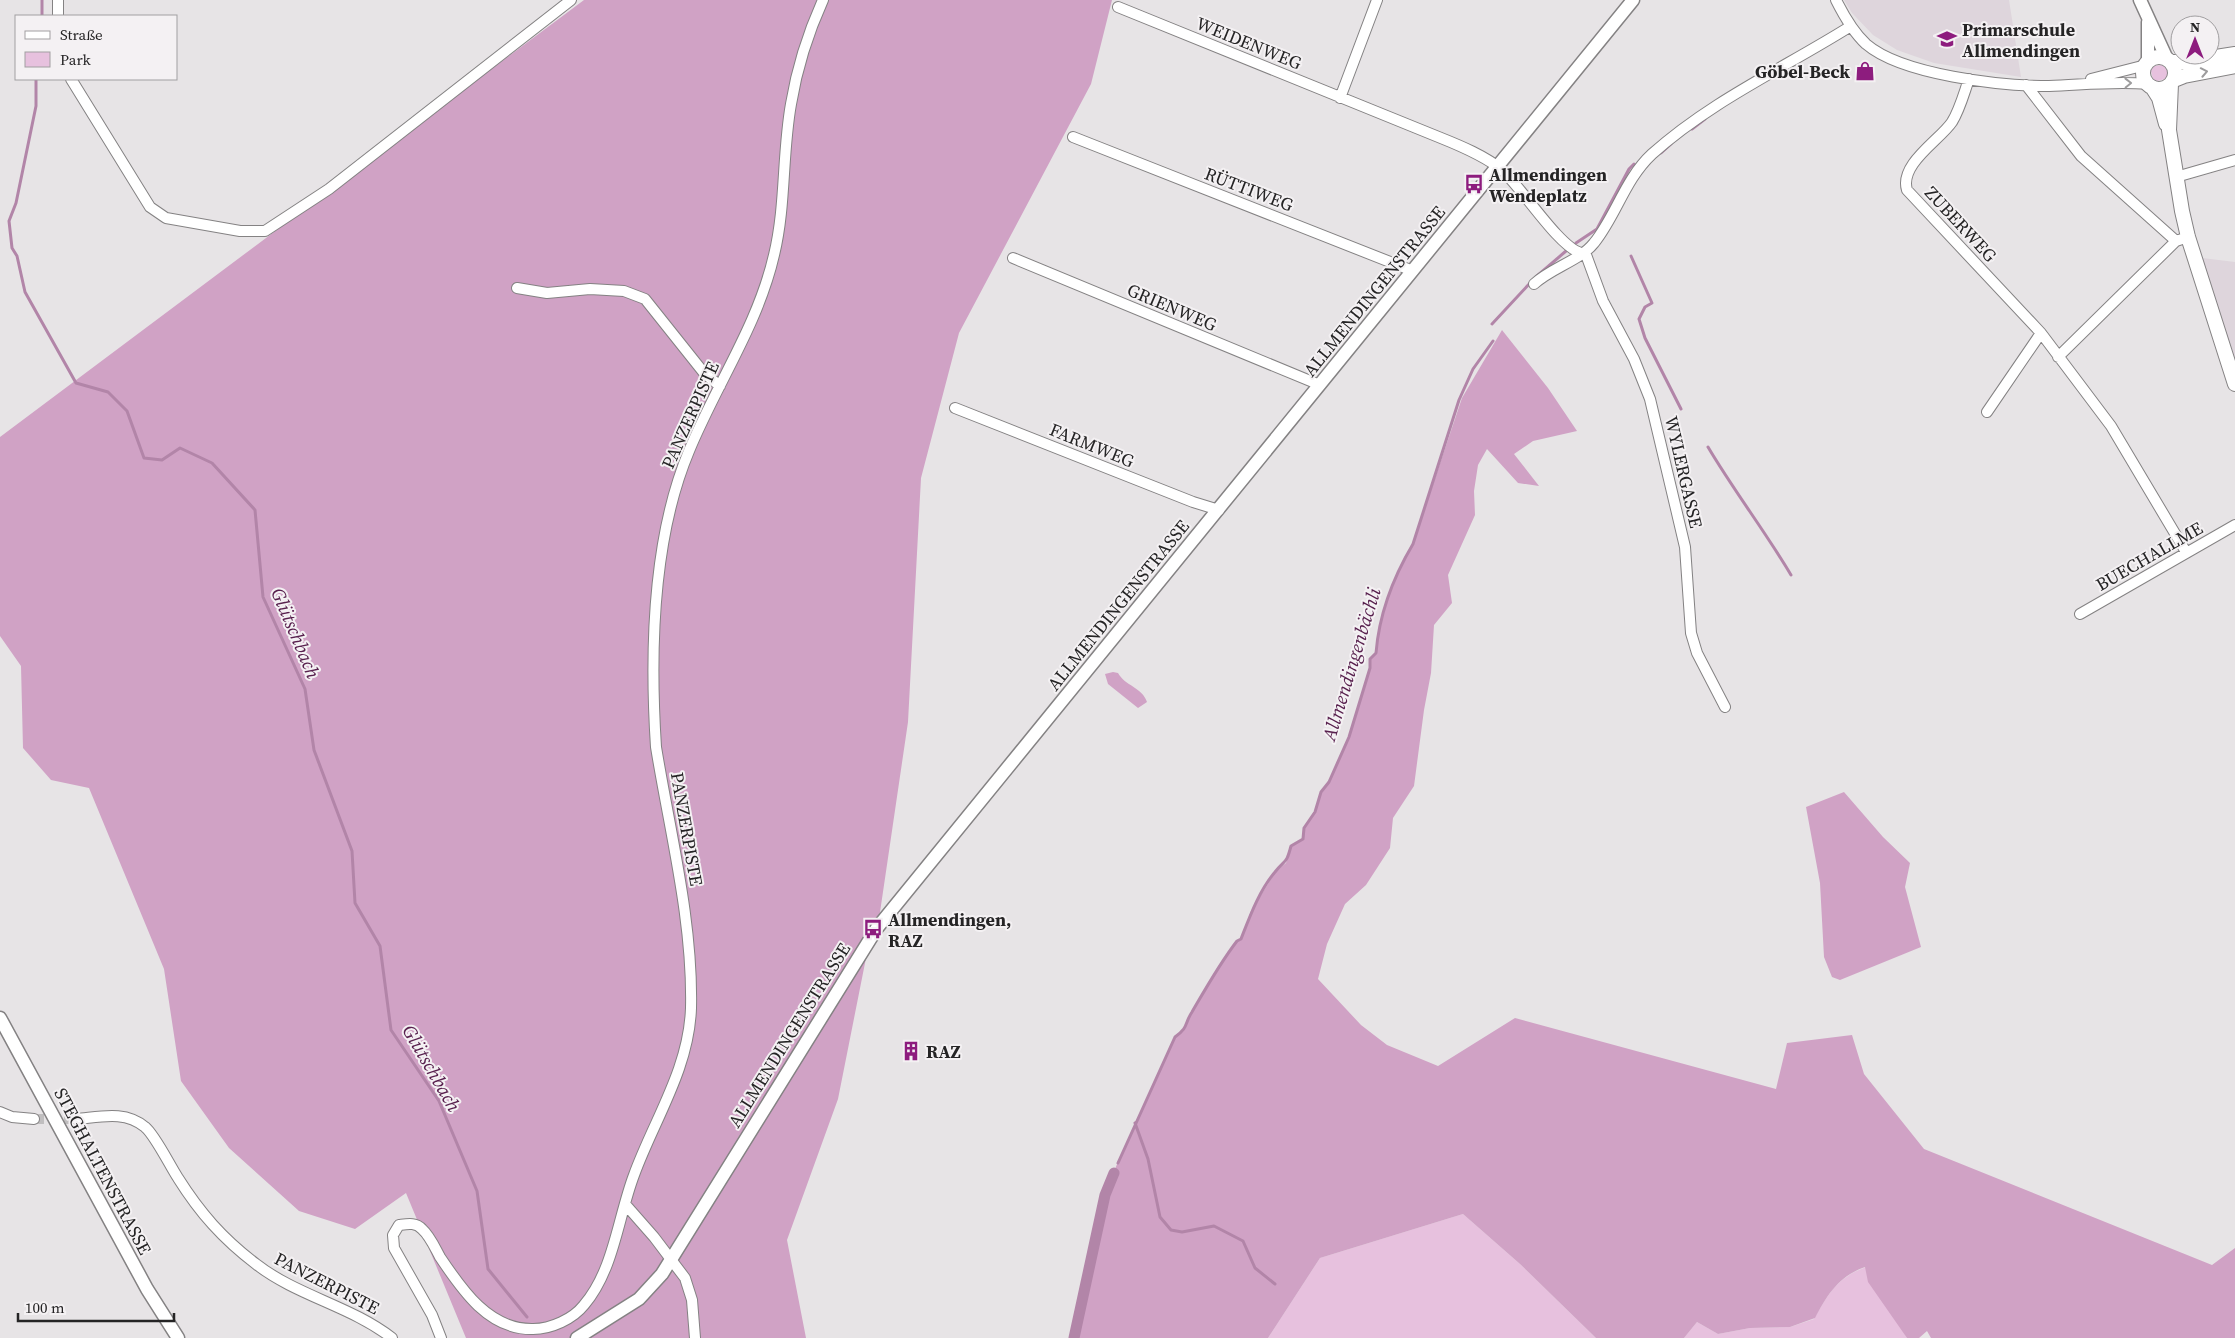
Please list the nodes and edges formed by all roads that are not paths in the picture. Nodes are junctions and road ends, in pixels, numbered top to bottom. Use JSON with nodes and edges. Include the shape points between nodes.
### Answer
{"nodes":[{"id":1,"x":58,"y":0,"type":"edge"},
{"id":2,"x":570,"y":0,"type":"edge"},
{"id":3,"x":823,"y":0,"type":"edge"},
{"id":4,"x":1377,"y":0,"type":"edge"},
{"id":5,"x":1633,"y":0,"type":"edge"},
{"id":6,"x":1836,"y":0,"type":"edge"},
{"id":7,"x":2140,"y":0,"type":"edge"},
{"id":8,"x":1118,"y":7,"type":"dead end"},
{"id":9,"x":58,"y":15,"type":"edge"},
{"id":10,"x":2148,"y":19,"type":"junction"},
{"id":11,"x":1851,"y":26,"type":"junction"},
{"id":12,"x":2235,"y":54,"type":"edge"},
{"id":13,"x":2169,"y":61,"type":"junction"},
{"id":14,"x":2147,"y":64,"type":"junction"},
{"id":15,"x":2235,"y":66,"type":"edge"},
{"id":16,"x":1969,"y":79,"type":"junction"},
{"id":17,"x":72,"y":80,"type":"edge"},
{"id":18,"x":2173,"y":82,"type":"junction"},
{"id":19,"x":2073,"y":84,"type":"junction"},
{"id":20,"x":2026,"y":85,"type":"junction"},
{"id":21,"x":2150,"y":86,"type":"junction"},
{"id":22,"x":1340,"y":98,"type":"junction"},
{"id":23,"x":2169,"y":130,"type":"junction"},
{"id":24,"x":1073,"y":138,"type":"dead end"},
{"id":25,"x":2235,"y":160,"type":"edge"},
{"id":26,"x":1496,"y":166,"type":"junction"},
{"id":27,"x":2176,"y":177,"type":"junction"},
{"id":28,"x":2182,"y":239,"type":"junction"},
{"id":29,"x":1583,"y":252,"type":"junction"},
{"id":30,"x":1013,"y":258,"type":"dead end"},
{"id":31,"x":1413,"y":271,"type":"junction"},
{"id":32,"x":1534,"y":284,"type":"dead end"},
{"id":33,"x":517,"y":288,"type":"dead end"},
{"id":34,"x":2040,"y":333,"type":"junction"},
{"id":35,"x":2058,"y":356,"type":"junction"},
{"id":36,"x":2235,"y":384,"type":"edge"},
{"id":37,"x":1320,"y":385,"type":"junction"},
{"id":38,"x":720,"y":386,"type":"junction"},
{"id":39,"x":954,"y":408,"type":"dead end"},
{"id":40,"x":1987,"y":412,"type":"dead end"},
{"id":41,"x":1219,"y":510,"type":"junction"},
{"id":42,"x":2235,"y":525,"type":"edge"},
{"id":43,"x":2186,"y":552,"type":"junction"},
{"id":44,"x":2080,"y":614,"type":"dead end"},
{"id":45,"x":1725,"y":707,"type":"dead end"},
{"id":46,"x":0,"y":1018,"type":"edge"},
{"id":47,"x":0,"y":1112,"type":"edge"},
{"id":48,"x":34,"y":1119,"type":"tunnel mouth"},
{"id":49,"x":76,"y":1119,"type":"tunnel mouth"},
{"id":50,"x":625,"y":1204,"type":"junction"},
{"id":51,"x":671,"y":1261,"type":"junction"},
{"id":52,"x":178,"y":1338,"type":"edge"},
{"id":53,"x":392,"y":1338,"type":"edge"},
{"id":54,"x":441,"y":1338,"type":"edge"},
{"id":55,"x":577,"y":1338,"type":"edge"},
{"id":56,"x":695,"y":1338,"type":"edge"}],
"edges":[{"from":1,"to":9,"type":"street"},
{"from":2,"to":17,"type":"street","via":[[329,189],[266,231],[240,231],[166,218],[150,207]]},
{"from":3,"to":38,"type":"street","name":"PANZERPISTE","via":[[802,54],[791,105],[774,254],[758,305]]},
{"from":4,"to":22,"type":"street"},
{"from":5,"to":26,"type":"street","name":"ALLMENDINGENSTRASSE"},
{"from":6,"to":11,"type":"street"},
{"from":7,"to":10,"type":"street"},
{"from":8,"to":22,"type":"street","name":"WEIDENWEG"},
{"from":10,"to":13,"type":"street"},
{"from":10,"to":14,"type":"street"},
{"from":11,"to":16,"type":"street","via":[[1866,44],[1888,58]]},
{"from":11,"to":29,"type":"street","via":[[1720,102],[1652,155],[1636,172],[1595,242]]},
{"from":12,"to":13,"type":"main road","via":[[2184,62]]},
{"from":13,"to":14,"type":"main road","via":[[2159,57]]},
{"from":13,"to":18,"type":"main road","via":[[2175,68]]},
{"from":14,"to":19,"type":"street"},
{"from":14,"to":21,"type":"main road","via":[[2144,75]]},
{"from":18,"to":15,"type":"main road","one_way":true,"via":[[2184,76]]},
{"from":16,"to":20,"type":"street"},
{"from":16,"to":34,"type":"street","name":"ZUBERWEG","via":[[1952,121],[1920,155],[1905,185]]},
{"from":18,"to":21,"type":"main road","via":[[2162,89]]},
{"from":18,"to":23,"type":"main road"},
{"from":19,"to":20,"type":"street"},
{"from":19,"to":21,"type":"street","one_way":true},
{"from":20,"to":28,"type":"street","via":[[2082,156]]},
{"from":21,"to":23,"type":"main road","via":[[2157,95]]},
{"from":22,"to":26,"type":"street","name":"WEIDENWEG","via":[[1456,144]]},
{"from":23,"to":27,"type":"main road"},
{"from":24,"to":31,"type":"street","name":"RÜTTIWEG"},
{"from":25,"to":27,"type":"street"},
{"from":26,"to":29,"type":"street","via":[[1566,243]]},
{"from":26,"to":31,"type":"street","name":"ALLMENDINGENSTRASSE"},
{"from":27,"to":28,"type":"main road"},
{"from":28,"to":35,"type":"street"},
{"from":28,"to":36,"type":"main road"},
{"from":29,"to":32,"type":"street"},
{"from":29,"to":45,"type":"street","name":"WYLERGASSE","via":[[1603,302],[1634,359],[1650,399],[1685,547],[1691,633],[1697,653]]},
{"from":30,"to":37,"type":"street","name":"GRIENWEG"},
{"from":31,"to":37,"type":"street","name":"ALLMENDINGENSTRASSE"},
{"from":33,"to":38,"type":"street","via":[[547,293],[590,289],[624,292],[645,299],[704,373]]},
{"from":34,"to":35,"type":"street","name":"ZUBERWEG"},
{"from":34,"to":40,"type":"street"},
{"from":35,"to":43,"type":"street","name":"ZUBERWEG","via":[[2112,426]]},
{"from":37,"to":41,"type":"street","name":"ALLMENDINGENSTRASSE"},
{"from":38,"to":50,"type":"street","name":"PANZERPISTE","via":[[688,452],[677,486],[661,555],[657,599],[656,747],[689,941],[689,1029],[678,1072]]},
{"from":39,"to":41,"type":"street","name":"FARMWEG"},
{"from":41,"to":51,"type":"street","name":"ALLMENDINGENSTRASSE","via":[[870,938]]},
{"from":42,"to":43,"type":"street","name":"BUECHALLME"},
{"from":43,"to":44,"type":"street","name":"BUECHALLME"},
{"from":46,"to":52,"type":"street","name":"STEGHALTENSTRASSE","via":[[147,1289]]},
{"from":47,"to":48,"type":"street"},
{"from":49,"to":53,"type":"street","name":"PANZERPISTE","via":[[119,1115],[146,1127],[196,1206],[218,1233],[257,1266],[287,1284],[374,1324]]},
{"from":50,"to":51,"type":"street"},
{"from":50,"to":54,"type":"street","name":"PANZERPISTE","via":[[598,1283],[584,1306],[561,1323],[534,1329],[508,1326],[493,1318],[458,1283],[422,1228],[411,1223],[399,1225],[393,1235],[394,1248],[432,1315]]},
{"from":51,"to":55,"type":"street","name":"ALLMENDINGENSTRASSE","via":[[639,1299]]},
{"from":51,"to":56,"type":"street","via":[[689,1288]]}]}
